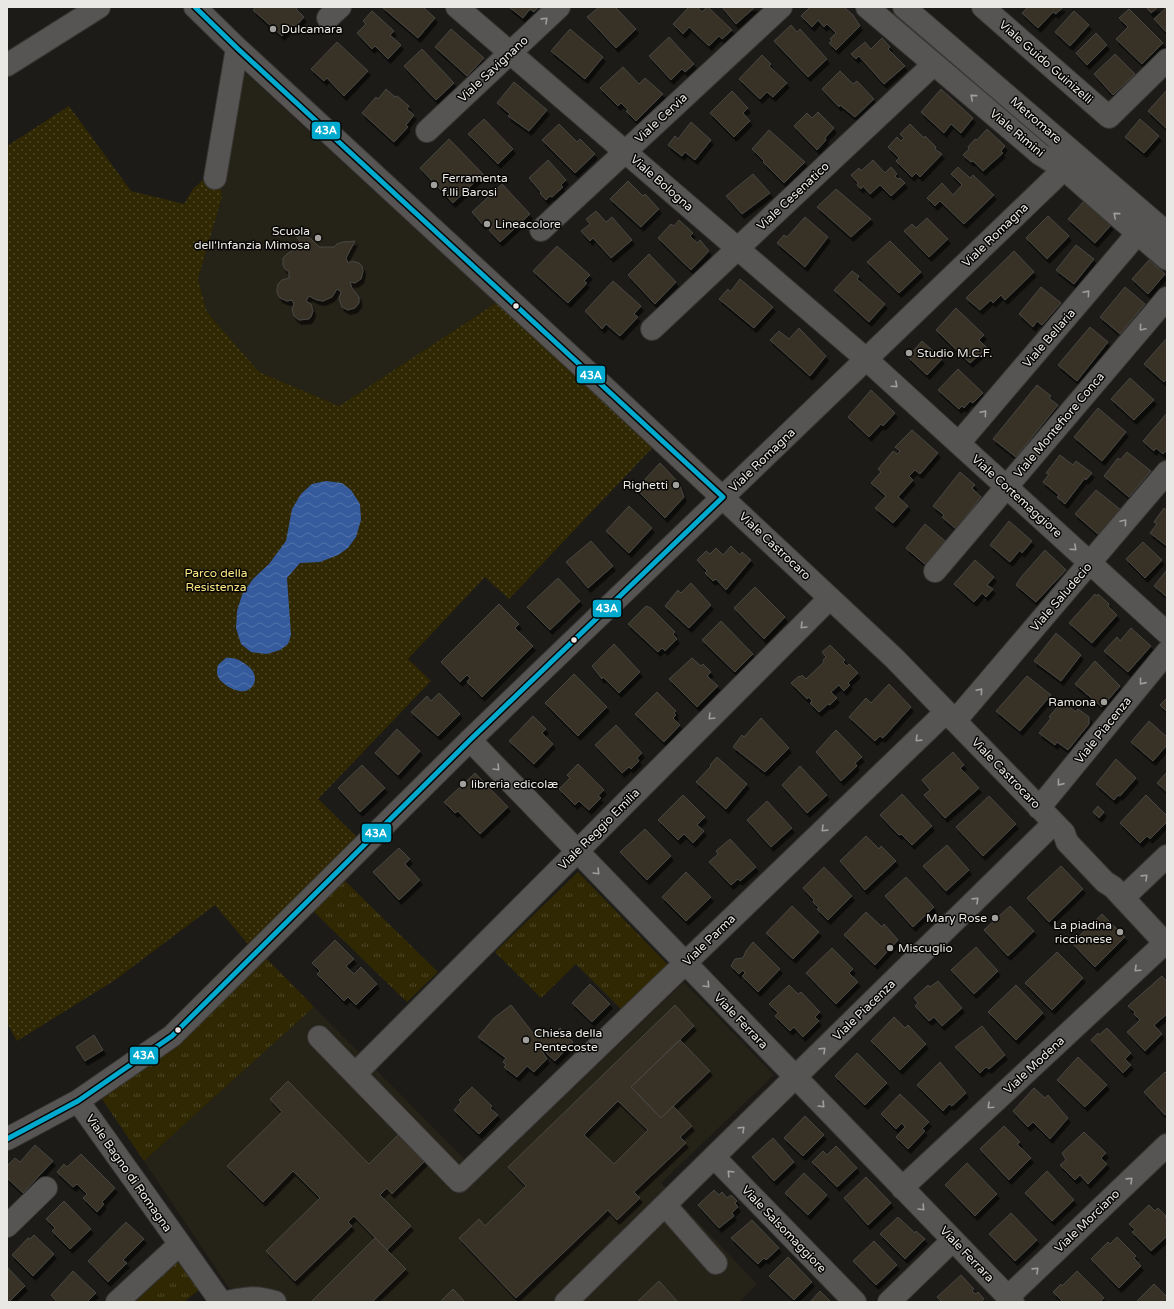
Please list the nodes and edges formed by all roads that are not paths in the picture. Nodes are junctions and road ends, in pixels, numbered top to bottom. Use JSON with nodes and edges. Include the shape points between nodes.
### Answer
{"nodes":[{"id":1,"x":99,"y":7,"type":"edge"},
{"id":2,"x":195,"y":7,"type":"edge"},
{"id":3,"x":457,"y":7,"type":"edge"},
{"id":4,"x":559,"y":7,"type":"edge"},
{"id":5,"x":781,"y":7,"type":"edge"},
{"id":6,"x":867,"y":7,"type":"edge"},
{"id":7,"x":904,"y":7,"type":"edge"},
{"id":8,"x":990,"y":9,"type":"edge"},
{"id":9,"x":237,"y":48,"type":"junction"},
{"id":10,"x":510,"y":53,"type":"junction"},
{"id":11,"x":1167,"y":60,"type":"edge"},
{"id":12,"x":934,"y":64,"type":"junction"},
{"id":13,"x":7,"y":65,"type":"edge"},
{"id":14,"x":427,"y":131,"type":"dead end"},
{"id":15,"x":625,"y":151,"type":"junction"},
{"id":16,"x":1064,"y":169,"type":"junction"},
{"id":17,"x":215,"y":178,"type":"dead end"},
{"id":18,"x":541,"y":230,"type":"dead end"},
{"id":19,"x":1167,"y":233,"type":"edge"},
{"id":20,"x":1138,"y":234,"type":"junction"},
{"id":21,"x":737,"y":248,"type":"junction"},
{"id":22,"x":1167,"y":259,"type":"edge"},
{"id":23,"x":1167,"y":298,"type":"edge"},
{"id":24,"x":652,"y":329,"type":"dead end"},
{"id":25,"x":866,"y":359,"type":"junction"},
{"id":26,"x":959,"y":443,"type":"junction"},
{"id":27,"x":1167,"y":472,"type":"edge"},
{"id":28,"x":1007,"y":487,"type":"junction"},
{"id":29,"x":723,"y":497,"type":"junction"},
{"id":30,"x":1090,"y":563,"type":"junction"},
{"id":31,"x":935,"y":571,"type":"dead end"},
{"id":32,"x":830,"y":598,"type":"junction"},
{"id":33,"x":1167,"y":633,"type":"edge"},
{"id":34,"x":1167,"y":652,"type":"edge"},
{"id":35,"x":950,"y":716,"type":"junction"},
{"id":36,"x":470,"y":740,"type":"junction"},
{"id":37,"x":1052,"y":822,"type":"junction"},
{"id":38,"x":577,"y":851,"type":"junction"},
{"id":39,"x":1167,"y":856,"type":"edge"},
{"id":40,"x":1118,"y":892,"type":"junction"},
{"id":41,"x":1166,"y":944,"type":"edge"},
{"id":42,"x":685,"y":963,"type":"junction"},
{"id":43,"x":319,"y":1037,"type":"dead end"},
{"id":44,"x":361,"y":1067,"type":"junction"},
{"id":45,"x":795,"y":1077,"type":"junction"},
{"id":46,"x":78,"y":1101,"type":"junction"},
{"id":47,"x":7,"y":1139,"type":"edge"},
{"id":48,"x":1167,"y":1146,"type":"edge"},
{"id":49,"x":714,"y":1157,"type":"junction"},
{"id":50,"x":46,"y":1188,"type":"dead end"},
{"id":51,"x":902,"y":1188,"type":"junction"},
{"id":52,"x":669,"y":1201,"type":"junction"},
{"id":53,"x":7,"y":1226,"type":"edge"},
{"id":54,"x":953,"y":1240,"type":"junction"},
{"id":55,"x":180,"y":1244,"type":"junction"},
{"id":56,"x":716,"y":1263,"type":"dead end"},
{"id":57,"x":1010,"y":1299,"type":"edge"},
{"id":58,"x":117,"y":1302,"type":"edge"},
{"id":59,"x":221,"y":1302,"type":"edge"},
{"id":60,"x":227,"y":1302,"type":"edge"},
{"id":61,"x":275,"y":1302,"type":"edge"},
{"id":62,"x":566,"y":1302,"type":"edge"},
{"id":63,"x":855,"y":1302,"type":"edge"},
{"id":64,"x":889,"y":1302,"type":"edge"}],
"edges":[{"from":1,"to":13,"type":"street"},
{"from":2,"to":9,"type":"street","name":"Viale Castrocaro","via":[[210,31]]},
{"from":3,"to":10,"type":"street","name":"Viale Bologna"},
{"from":10,"to":4,"type":"street","name":"Viale Savignano","one_way":true},
{"from":5,"to":15,"type":"street","name":"Viale Cervia"},
{"from":6,"to":12,"type":"street","name":"Viale Rimini"},
{"from":7,"to":19,"type":"street","name":"Metromare"},
{"from":8,"to":11,"type":"street","name":"Viale Guido Guinizelli","via":[[1108,117]]},
{"from":9,"to":17,"type":"street"},
{"from":9,"to":29,"type":"street","name":"Viale Castrocaro"},
{"from":10,"to":14,"type":"street","name":"Viale Savignano"},
{"from":10,"to":15,"type":"street","name":"Viale Bologna"},
{"from":16,"to":12,"type":"street","name":"Viale Rimini","one_way":true,"via":[[1040,154]]},
{"from":12,"to":21,"type":"street","name":"Viale Cesenatico"},
{"from":15,"to":18,"type":"street","name":"Viale Cervia"},
{"from":15,"to":21,"type":"street","name":"Viale Bologna"},
{"from":20,"to":16,"type":"street","name":"Viale Rimini","one_way":true},
{"from":16,"to":25,"type":"street","name":"Viale Romagna"},
{"from":20,"to":22,"type":"street","name":"Viale Rimini"},
{"from":26,"to":20,"type":"street","name":"Viale Bellaria","one_way":true},
{"from":21,"to":24,"type":"street","name":"Viale Cesenatico"},
{"from":21,"to":25,"type":"street","name":"Viale Bologna"},
{"from":23,"to":28,"type":"street","name":"Viale Montefiore Conca","one_way":true},
{"from":25,"to":26,"type":"street","name":"Viale Cortemaggiore","one_way":true},
{"from":25,"to":29,"type":"street","name":"Viale Romagna"},
{"from":26,"to":28,"type":"street","name":"Viale Cortemaggiore"},
{"from":30,"to":27,"type":"street","name":"Viale Saludecio","one_way":true},
{"from":28,"to":30,"type":"street","name":"Viale Cortemaggiore","one_way":true},
{"from":28,"to":31,"type":"street","name":"Viale Montefiore Conca"},
{"from":29,"to":32,"type":"street","name":"Viale Castrocaro"},
{"from":29,"to":36,"type":"street","name":"Viale Romagna"},
{"from":30,"to":33,"type":"street","name":"Viale Cortemaggiore"},
{"from":35,"to":30,"type":"street","name":"Viale Saludecio","one_way":true},
{"from":32,"to":35,"type":"street","name":"Viale Castrocaro","via":[[894,658]]},
{"from":32,"to":38,"type":"street","name":"Viale Reggio Emilia","one_way":true},
{"from":34,"to":37,"type":"street","name":"Viale Piacenza","one_way":true},
{"from":35,"to":37,"type":"street","name":"Viale Castrocaro"},
{"from":35,"to":42,"type":"street","name":"Viale Parma","one_way":true},
{"from":36,"to":38,"type":"street","name":"Viale Ferrara","one_way":true},
{"from":36,"to":46,"type":"street","name":"Viale Romagna","via":[[168,1031],[95,1082]]},
{"from":37,"to":40,"type":"street","name":"Viale Castrocaro","via":[[1074,837],[1111,876]]},
{"from":45,"to":37,"type":"street","name":"Viale Piacenza","one_way":true},
{"from":38,"to":42,"type":"street","name":"Viale Ferrara","one_way":true},
{"from":38,"to":44,"type":"street","name":"Viale Reggio Emilia"},
{"from":40,"to":39,"type":"street","one_way":true},
{"from":40,"to":41,"type":"street","name":"Viale Castrocaro"},
{"from":41,"to":51,"type":"street","name":"Viale Modena","one_way":true},
{"from":42,"to":44,"type":"street","name":"Viale Parma","via":[[459,1181]]},
{"from":42,"to":45,"type":"street","name":"Viale Ferrara","one_way":true},
{"from":43,"to":44,"type":"street"},
{"from":49,"to":45,"type":"street","name":"Viale Piacenza","one_way":true},
{"from":45,"to":51,"type":"street","name":"Viale Ferrara","one_way":true},
{"from":46,"to":47,"type":"street","name":"Viale Romagna"},
{"from":46,"to":55,"type":"street","name":"Viale Bagno di Romagna"},
{"from":57,"to":48,"type":"street","name":"Viale Morciano","one_way":true},
{"from":49,"to":52,"type":"street","name":"Viale Piacenza"},
{"from":63,"to":49,"type":"street","name":"Viale Salsomaggiore","one_way":true},
{"from":50,"to":53,"type":"street"},
{"from":51,"to":54,"type":"street","name":"Viale Ferrara","one_way":true},
{"from":52,"to":56,"type":"street"},
{"from":52,"to":62,"type":"street","name":"Viale Piacenza"},
{"from":54,"to":57,"type":"street","name":"Viale Ferrara"},
{"from":54,"to":64,"type":"street"},
{"from":55,"to":58,"type":"street","name":"Viale Bagno di Romagna"},
{"from":55,"to":59,"type":"street","name":"Viale Bagno di Romagna"},
{"from":60,"to":61,"type":"street","via":[[247,1297]]}]}
